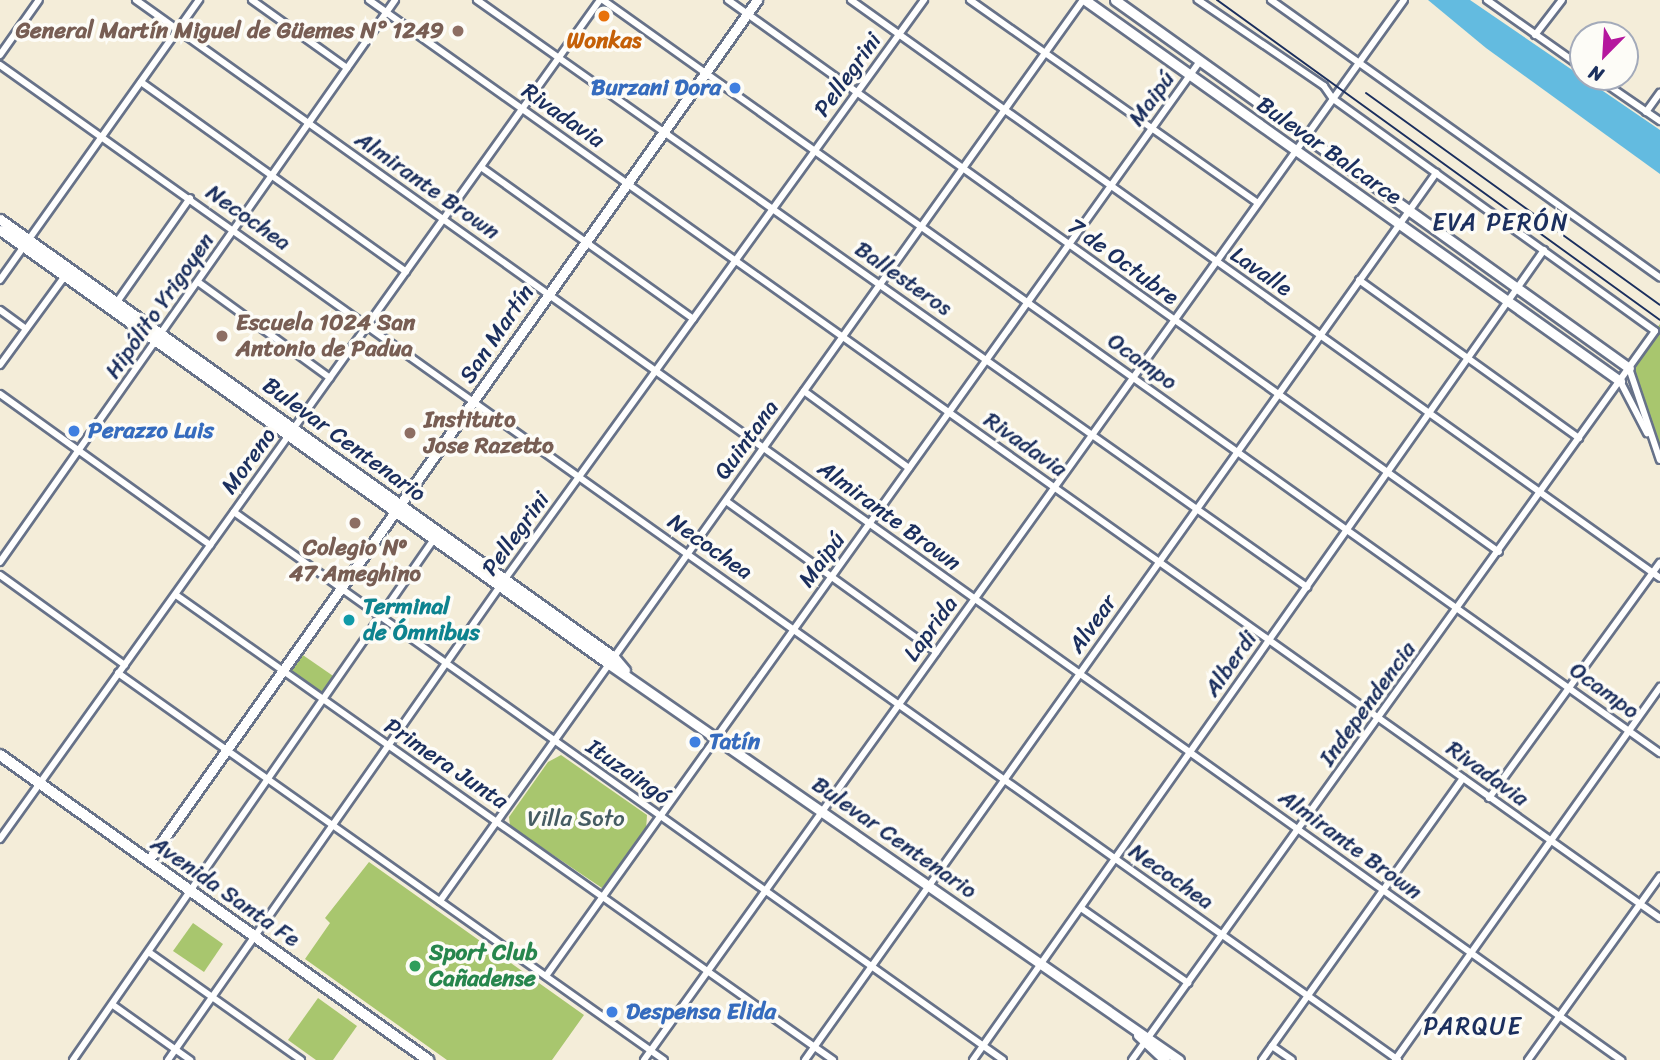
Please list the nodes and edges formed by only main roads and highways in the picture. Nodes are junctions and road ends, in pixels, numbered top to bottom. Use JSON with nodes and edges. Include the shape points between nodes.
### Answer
{"nodes":[{"id":1,"x":757,"y":0,"type":"edge"},
{"id":2,"x":1084,"y":0,"type":"edge"},
{"id":3,"x":1115,"y":0,"type":"edge"},
{"id":4,"x":0,"y":219,"type":"edge"},
{"id":5,"x":0,"y":230,"type":"edge"},
{"id":6,"x":26,"y":243,"type":"junction"},
{"id":7,"x":159,"y":338,"type":"junction"},
{"id":8,"x":1629,"y":368,"type":"road end"},
{"id":9,"x":1620,"y":381,"type":"road end"},
{"id":10,"x":398,"y":509,"type":"junction"},
{"id":11,"x":502,"y":583,"type":"junction"},
{"id":12,"x":0,"y":755,"type":"edge"},
{"id":13,"x":148,"y":861,"type":"junction"},
{"id":14,"x":1146,"y":1041,"type":"junction"},
{"id":15,"x":428,"y":1060,"type":"edge"},
{"id":16,"x":1165,"y":1060,"type":"edge"},
{"id":17,"x":1179,"y":1060,"type":"edge"}],
"edges":[{"from":1,"to":10,"type":"main road","name":"San Martín"},
{"from":2,"to":9,"type":"main road","name":"Bulevar Balcarce"},
{"from":3,"to":8,"type":"main road","name":"Bulevar Balcarce"},
{"from":4,"to":6,"type":"main road","name":"Bulevar Centenario"},
{"from":5,"to":6,"type":"main road","name":"Bulevar Centenario"},
{"from":6,"to":7,"type":"main road","name":"Bulevar Centenario","via":[[65,276]]},
{"from":6,"to":7,"type":"main road","name":"Bulevar Centenario","via":[[117,302]]},
{"from":7,"to":10,"type":"main road","name":"Bulevar Centenario"},
{"from":10,"to":11,"type":"main road","name":"Bulevar Centenario"},
{"from":10,"to":11,"type":"main road","name":"Bulevar Centenario","via":[[434,540]]},
{"from":10,"to":13,"type":"main road","name":"San Martín"},
{"from":11,"to":14,"type":"main road","name":"Bulevar Centenario"},
{"from":12,"to":13,"type":"main road","name":"Avenida Santa Fe"},
{"from":13,"to":15,"type":"main road","name":"Avenida Santa Fe"},
{"from":14,"to":16,"type":"main road","name":"Bulevar Centenario"},
{"from":14,"to":17,"type":"main road","name":"Bulevar Centenario"}]}
